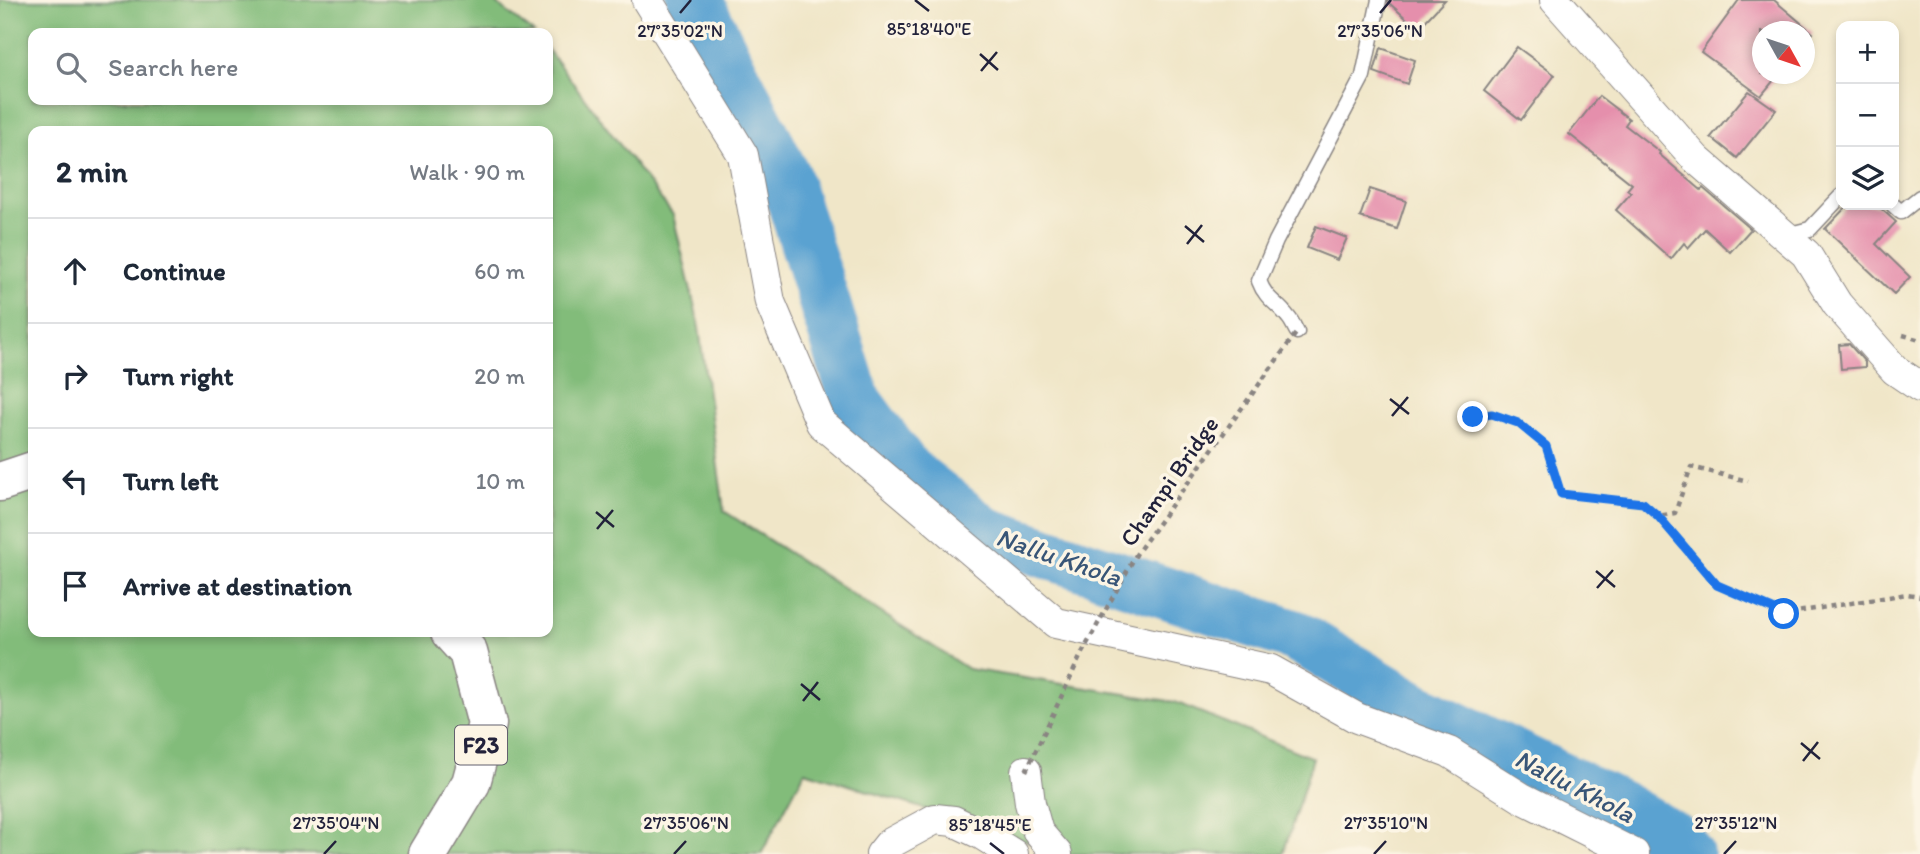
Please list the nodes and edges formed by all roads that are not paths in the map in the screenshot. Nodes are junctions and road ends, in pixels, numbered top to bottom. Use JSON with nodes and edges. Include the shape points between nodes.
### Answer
{"nodes":[{"id":1,"x":647,"y":0,"type":"edge"},
{"id":2,"x":1379,"y":0,"type":"edge"},
{"id":3,"x":1555,"y":0,"type":"edge"},
{"id":4,"x":1920,"y":197,"type":"edge"},
{"id":5,"x":1836,"y":201,"type":"edge"},
{"id":6,"x":1899,"y":210,"type":"edge"},
{"id":7,"x":1785,"y":236,"type":"junction"},
{"id":8,"x":1297,"y":332,"type":"road end"},
{"id":9,"x":1920,"y":387,"type":"edge"},
{"id":10,"x":28,"y":473,"type":"edge"},
{"id":11,"x":0,"y":482,"type":"edge"},
{"id":12,"x":454,"y":637,"type":"edge"},
{"id":13,"x":1026,"y":771,"type":"road end"},
{"id":14,"x":428,"y":854,"type":"edge"},
{"id":15,"x":881,"y":854,"type":"edge"},
{"id":16,"x":1013,"y":854,"type":"edge"},
{"id":17,"x":1057,"y":854,"type":"edge"},
{"id":18,"x":1634,"y":854,"type":"edge"}],
"edges":[{"from":1,"to":18,"type":"street","via":[[743,155],[769,302],[821,423],[1056,624],[1271,670],[1357,718],[1449,752],[1522,797]]},
{"from":2,"to":8,"type":"lane","via":[[1363,76],[1259,281]]},
{"from":3,"to":7,"type":"street","via":[[1696,159]]},
{"from":4,"to":6,"type":"lane"},
{"from":5,"to":7,"type":"lane","via":[[1810,229]]},
{"from":7,"to":9,"type":"street","via":[[1806,254],[1837,304],[1895,370]]},
{"from":10,"to":11,"type":"main road"},
{"from":12,"to":14,"type":"main road","number":"F23","via":[[468,652],[487,724],[471,783]]},
{"from":13,"to":17,"type":"street","via":[[1038,832]]},
{"from":15,"to":16,"type":"street","via":[[889,844],[935,819],[954,821]]}]}
